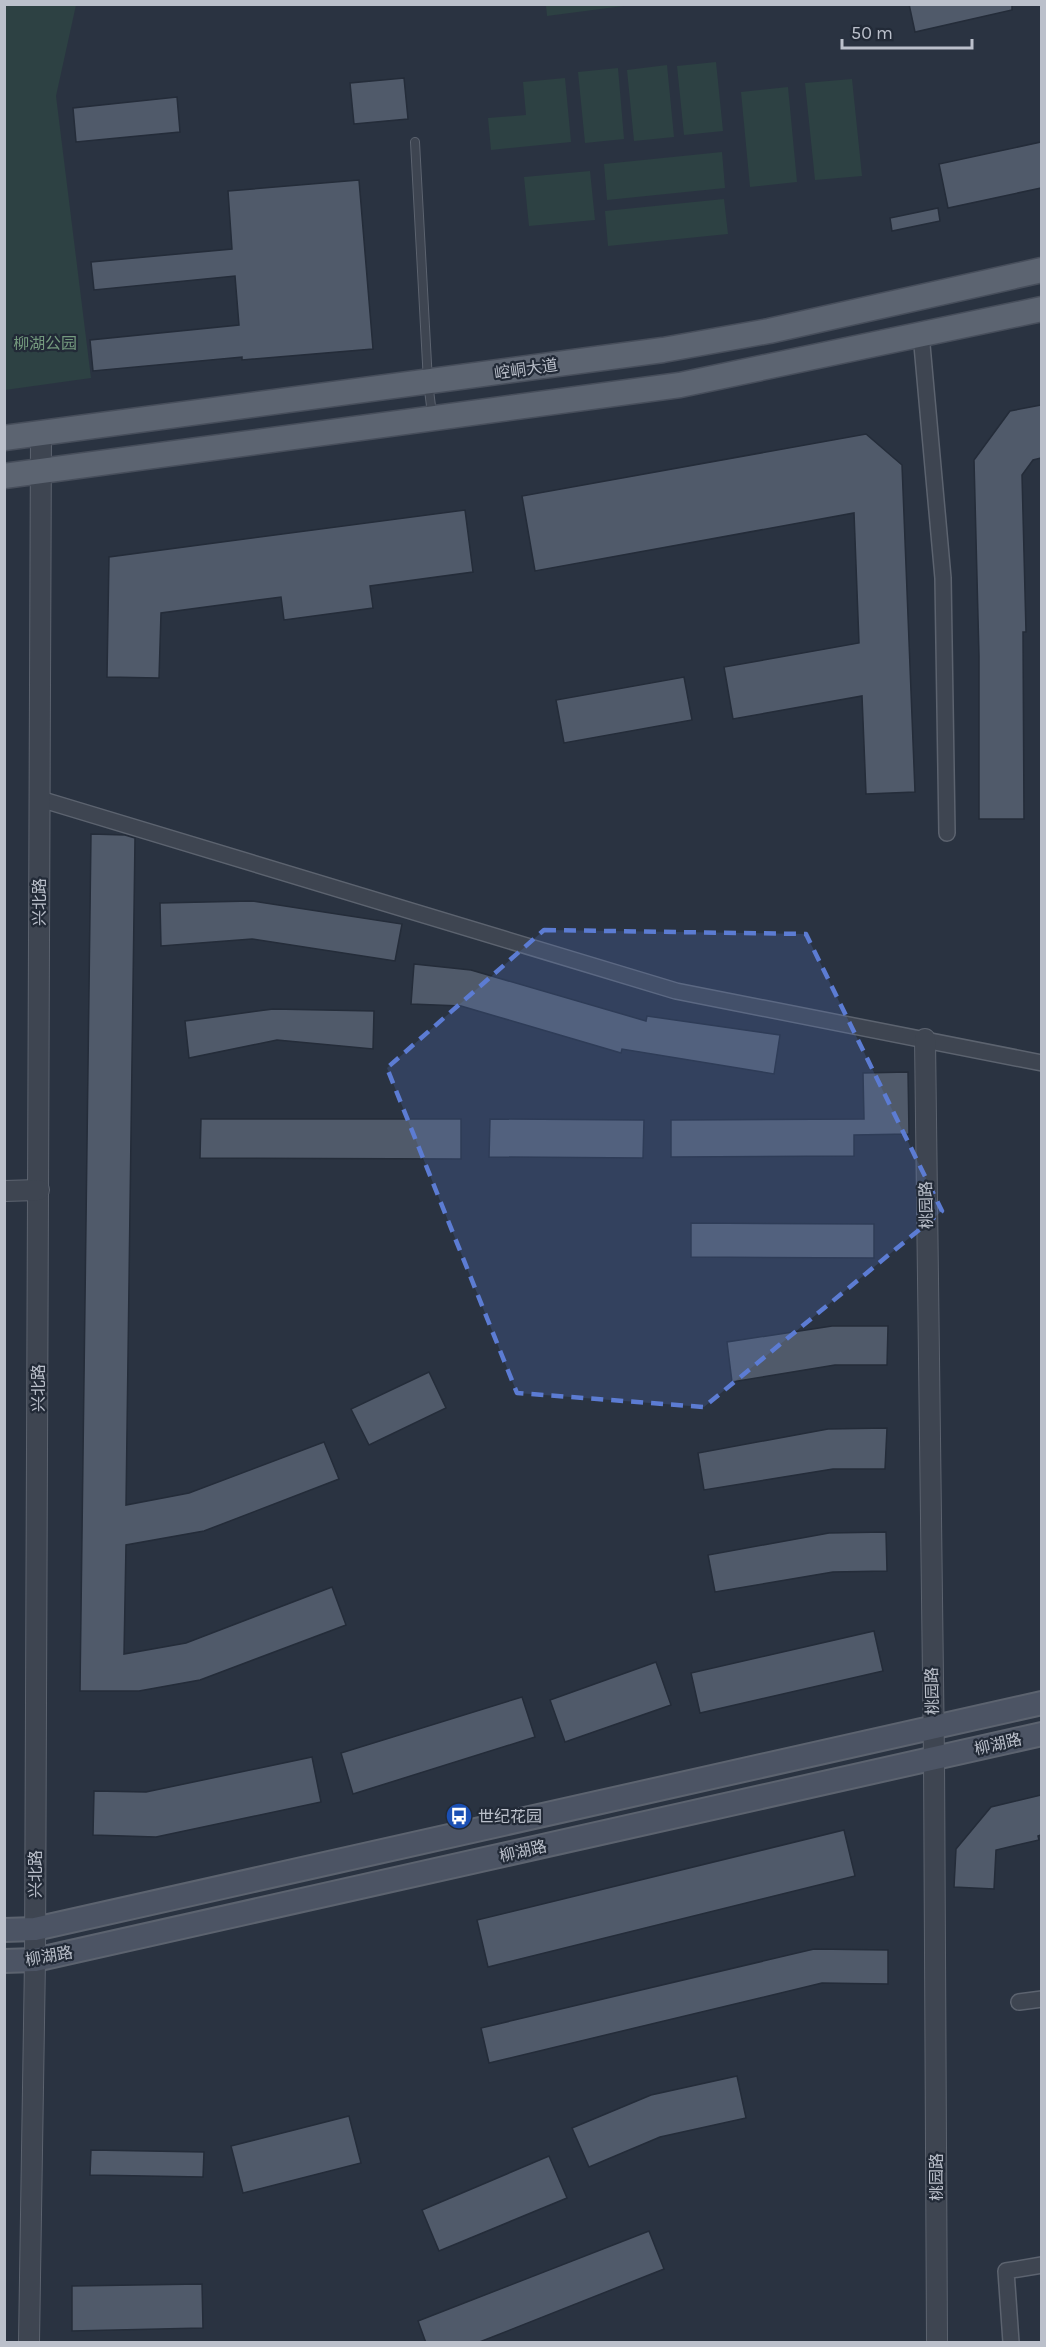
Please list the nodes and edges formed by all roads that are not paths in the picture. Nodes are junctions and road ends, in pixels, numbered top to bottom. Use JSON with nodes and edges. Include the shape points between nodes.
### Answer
{"nodes":[{"id":1,"x":415,"y":142,"type":"dead end"},
{"id":2,"x":1041,"y":270,"type":"edge"},
{"id":3,"x":1041,"y":309,"type":"edge"},
{"id":4,"x":921,"y":334,"type":"junction"},
{"id":5,"x":428,"y":381,"type":"junction"},
{"id":6,"x":433,"y":418,"type":"junction"},
{"id":7,"x":41,"y":433,"type":"junction"},
{"id":8,"x":4,"y":436,"type":"edge"},
{"id":9,"x":40,"y":471,"type":"junction"},
{"id":10,"x":4,"y":476,"type":"edge"},
{"id":11,"x":4,"y":485,"type":"edge"},
{"id":12,"x":39,"y":799,"type":"junction"},
{"id":13,"x":947,"y":833,"type":"dead end"},
{"id":14,"x":925,"y":1039,"type":"junction"},
{"id":15,"x":1041,"y":1063,"type":"edge"},
{"id":16,"x":39,"y":1190,"type":"junction"},
{"id":17,"x":4,"y":1191,"type":"edge"},
{"id":18,"x":1041,"y":1703,"type":"edge"},
{"id":19,"x":932,"y":1728,"type":"junction"},
{"id":20,"x":1041,"y":1734,"type":"edge"},
{"id":21,"x":934,"y":1758,"type":"junction"},
{"id":22,"x":35,"y":1929,"type":"junction"},
{"id":23,"x":4,"y":1930,"type":"edge"},
{"id":24,"x":36,"y":1960,"type":"junction"},
{"id":25,"x":4,"y":1961,"type":"edge"},
{"id":26,"x":1041,"y":1999,"type":"edge"},
{"id":27,"x":1019,"y":2002,"type":"dead end"},
{"id":28,"x":1041,"y":2265,"type":"edge"},
{"id":29,"x":30,"y":2343,"type":"edge"},
{"id":30,"x":937,"y":2343,"type":"edge"},
{"id":31,"x":1011,"y":2343,"type":"edge"}],
"edges":[{"from":1,"to":5,"type":"lane"},
{"from":2,"to":5,"type":"main road","name":"崆峒大道","via":[[769,331],[663,350]]},
{"from":3,"to":4,"type":"main road"},
{"from":4,"to":6,"type":"main road","via":[[680,385]]},
{"from":4,"to":13,"type":"street","via":[[943,578]]},
{"from":5,"to":6,"type":"lane"},
{"from":5,"to":7,"type":"main road","name":"崆峒大道"},
{"from":6,"to":9,"type":"main road"},
{"from":7,"to":8,"type":"main road","name":"崆峒大道"},
{"from":7,"to":9,"type":"street","name":"兴北路"},
{"from":9,"to":10,"type":"main road"},
{"from":9,"to":11,"type":"street"},
{"from":9,"to":12,"type":"street","name":"兴北路"},
{"from":12,"to":14,"type":"street","via":[[676,991]]},
{"from":12,"to":16,"type":"street","name":"兴北路"},
{"from":14,"to":15,"type":"street"},
{"from":14,"to":19,"type":"street","name":"桃园路"},
{"from":16,"to":17,"type":"street"},
{"from":16,"to":22,"type":"street","name":"兴北路"},
{"from":18,"to":19,"type":"main road","name":"柳湖路"},
{"from":19,"to":21,"type":"street","name":"桃园路"},
{"from":19,"to":22,"type":"main road","name":"柳湖路"},
{"from":20,"to":21,"type":"main road","name":"柳湖路"},
{"from":21,"to":24,"type":"main road","name":"柳湖路"},
{"from":21,"to":30,"type":"street","name":"桃园路"},
{"from":22,"to":23,"type":"main road","name":"柳湖路"},
{"from":22,"to":24,"type":"street","name":"兴北路"},
{"from":24,"to":25,"type":"main road","name":"柳湖路"},
{"from":24,"to":29,"type":"street","name":"兴北路"},
{"from":26,"to":27,"type":"street"},
{"from":28,"to":31,"type":"street","via":[[1006,2271]]}]}
